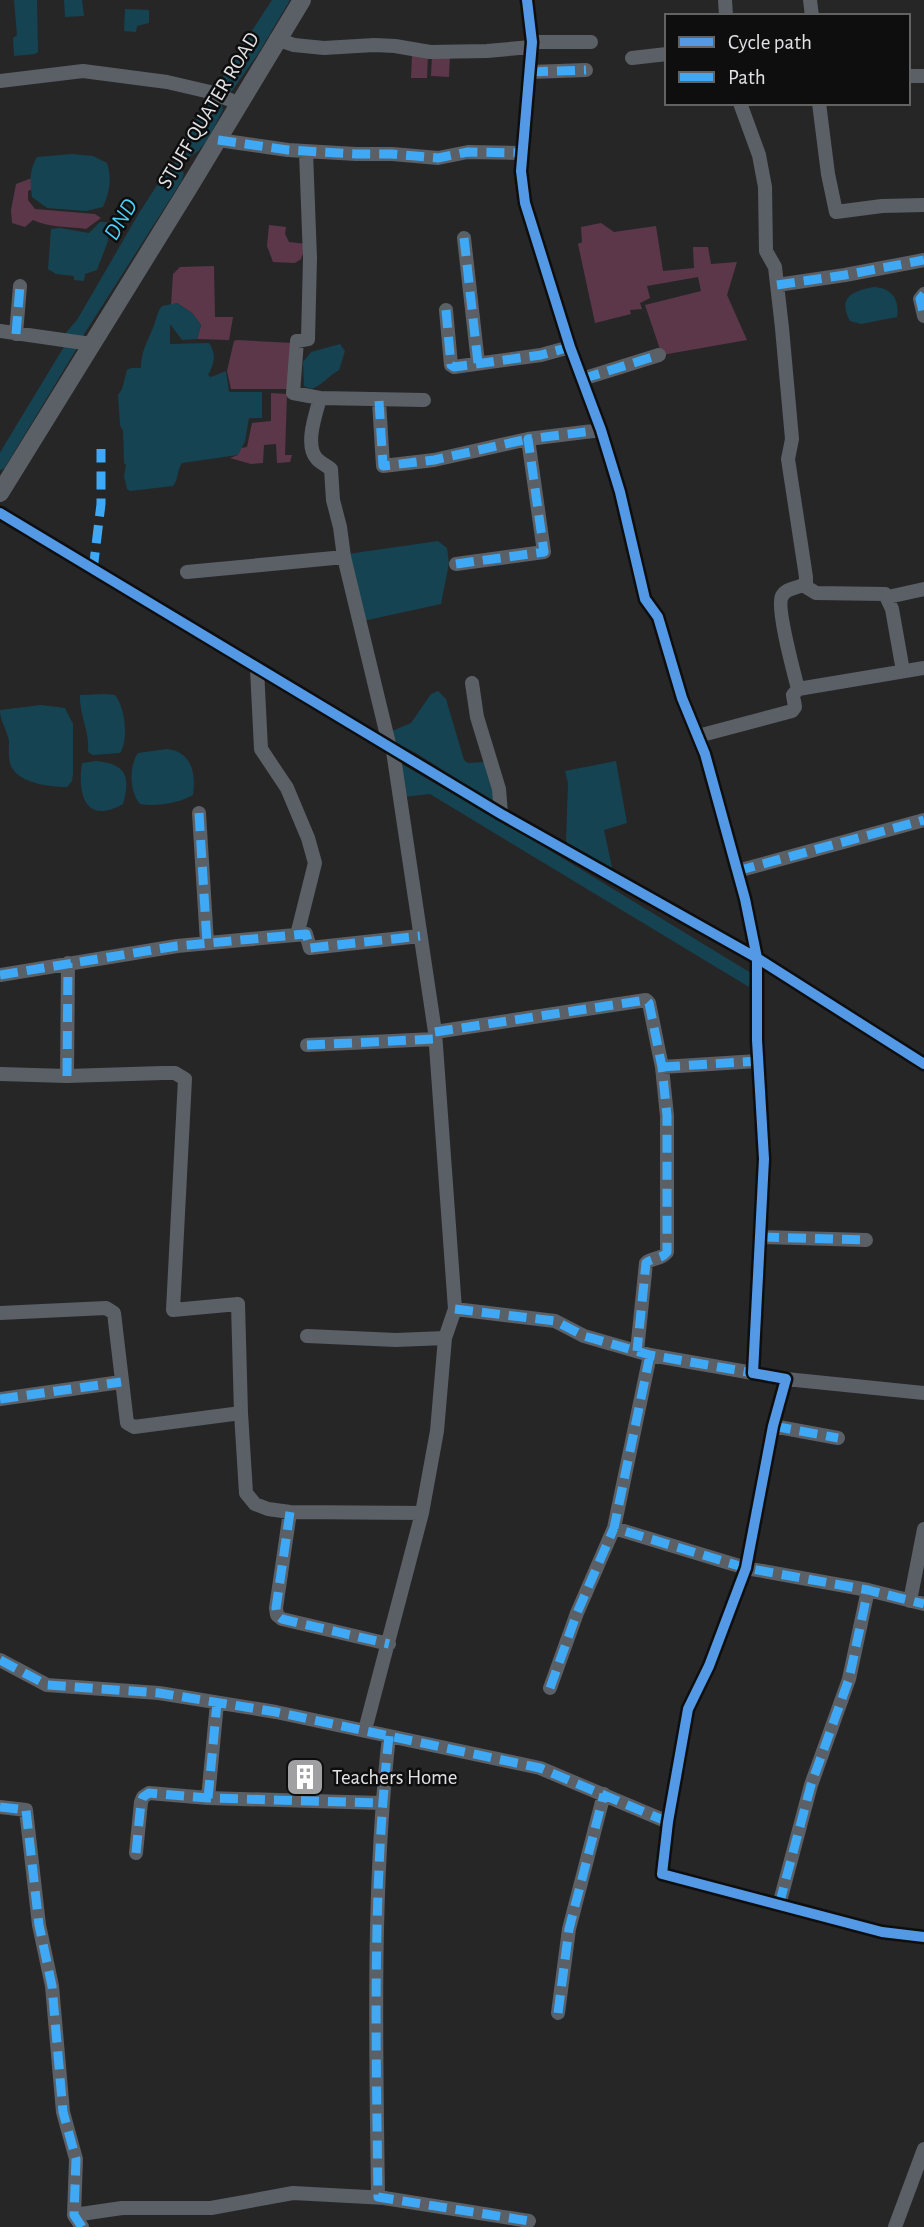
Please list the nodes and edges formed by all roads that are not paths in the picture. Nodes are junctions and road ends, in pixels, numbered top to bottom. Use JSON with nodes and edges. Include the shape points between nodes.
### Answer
{"nodes":[{"id":1,"x":302,"y":0,"type":"edge"},
{"id":2,"x":527,"y":0,"type":"edge"},
{"id":3,"x":276,"y":40,"type":"junction"},
{"id":4,"x":591,"y":41,"type":"dead end"},
{"id":5,"x":531,"y":45,"type":"junction"},
{"id":6,"x":665,"y":54,"type":"edge"},
{"id":7,"x":632,"y":58,"type":"dead end"},
{"id":8,"x":586,"y":70,"type":"dead end"},
{"id":9,"x":530,"y":72,"type":"junction"},
{"id":10,"x":0,"y":81,"type":"edge"},
{"id":11,"x":232,"y":101,"type":"junction"},
{"id":12,"x":741,"y":105,"type":"edge"},
{"id":13,"x":819,"y":105,"type":"edge"},
{"id":14,"x":218,"y":140,"type":"junction"},
{"id":15,"x":306,"y":152,"type":"junction"},
{"id":16,"x":522,"y":153,"type":"junction"},
{"id":17,"x":924,"y":205,"type":"edge"},
{"id":18,"x":464,"y":238,"type":"dead end"},
{"id":19,"x":924,"y":260,"type":"edge"},
{"id":20,"x":777,"y":285,"type":"junction"},
{"id":21,"x":20,"y":286,"type":"dead end"},
{"id":22,"x":924,"y":295,"type":"edge"},
{"id":23,"x":446,"y":310,"type":"dead end"},
{"id":24,"x":924,"y":316,"type":"edge"},
{"id":25,"x":0,"y":331,"type":"edge"},
{"id":26,"x":16,"y":334,"type":"junction"},
{"id":27,"x":85,"y":343,"type":"junction"},
{"id":28,"x":570,"y":347,"type":"junction"},
{"id":29,"x":659,"y":355,"type":"dead end"},
{"id":30,"x":478,"y":363,"type":"junction"},
{"id":31,"x":582,"y":379,"type":"junction"},
{"id":32,"x":320,"y":398,"type":"junction"},
{"id":33,"x":424,"y":400,"type":"dead end"},
{"id":34,"x":379,"y":401,"type":"junction"},
{"id":35,"x":601,"y":429,"type":"junction"},
{"id":36,"x":528,"y":439,"type":"junction"},
{"id":37,"x":0,"y":493,"type":"edge"},
{"id":38,"x":0,"y":513,"type":"edge"},
{"id":39,"x":344,"y":557,"type":"junction"},
{"id":40,"x":456,"y":564,"type":"dead end"},
{"id":41,"x":187,"y":572,"type":"dead end"},
{"id":42,"x":803,"y":585,"type":"junction"},
{"id":43,"x":924,"y":589,"type":"edge"},
{"id":44,"x":888,"y":597,"type":"junction"},
{"id":45,"x":924,"y":668,"type":"edge"},
{"id":46,"x":257,"y":669,"type":"junction"},
{"id":47,"x":903,"y":671,"type":"junction"},
{"id":48,"x":472,"y":683,"type":"dead end"},
{"id":49,"x":798,"y":688,"type":"junction"},
{"id":50,"x":698,"y":736,"type":"junction"},
{"id":51,"x":391,"y":749,"type":"junction"},
{"id":52,"x":199,"y":813,"type":"dead end"},
{"id":53,"x":501,"y":814,"type":"junction"},
{"id":54,"x":924,"y":820,"type":"edge"},
{"id":55,"x":737,"y":871,"type":"junction"},
{"id":56,"x":297,"y":935,"type":"junction"},
{"id":57,"x":420,"y":936,"type":"junction"},
{"id":58,"x":207,"y":943,"type":"junction"},
{"id":59,"x":757,"y":958,"type":"junction"},
{"id":60,"x":68,"y":963,"type":"junction"},
{"id":61,"x":0,"y":975,"type":"edge"},
{"id":62,"x":435,"y":1036,"type":"junction"},
{"id":63,"x":307,"y":1045,"type":"dead end"},
{"id":64,"x":758,"y":1061,"type":"junction"},
{"id":65,"x":924,"y":1064,"type":"edge"},
{"id":66,"x":662,"y":1067,"type":"junction"},
{"id":67,"x":0,"y":1074,"type":"edge"},
{"id":68,"x":67,"y":1076,"type":"junction"},
{"id":69,"x":761,"y":1237,"type":"junction"},
{"id":70,"x":866,"y":1240,"type":"dead end"},
{"id":71,"x":455,"y":1310,"type":"junction"},
{"id":72,"x":0,"y":1313,"type":"edge"},
{"id":73,"x":307,"y":1336,"type":"dead end"},
{"id":74,"x":445,"y":1338,"type":"junction"},
{"id":75,"x":644,"y":1353,"type":"junction"},
{"id":76,"x":753,"y":1373,"type":"junction"},
{"id":77,"x":786,"y":1379,"type":"junction"},
{"id":78,"x":121,"y":1381,"type":"junction"},
{"id":79,"x":924,"y":1393,"type":"edge"},
{"id":80,"x":0,"y":1399,"type":"edge"},
{"id":81,"x":241,"y":1413,"type":"junction"},
{"id":82,"x":773,"y":1426,"type":"junction"},
{"id":83,"x":838,"y":1438,"type":"dead end"},
{"id":84,"x":290,"y":1513,"type":"junction"},
{"id":85,"x":422,"y":1513,"type":"junction"},
{"id":86,"x":614,"y":1528,"type":"junction"},
{"id":87,"x":924,"y":1530,"type":"edge"},
{"id":88,"x":746,"y":1567,"type":"junction"},
{"id":89,"x":868,"y":1590,"type":"junction"},
{"id":90,"x":917,"y":1602,"type":"edge"},
{"id":91,"x":389,"y":1644,"type":"junction"},
{"id":92,"x":0,"y":1660,"type":"edge"},
{"id":93,"x":550,"y":1688,"type":"dead end"},
{"id":94,"x":217,"y":1703,"type":"junction"},
{"id":95,"x":365,"y":1730,"type":"junction"},
{"id":96,"x":389,"y":1736,"type":"junction"},
{"id":97,"x":604,"y":1794,"type":"junction"},
{"id":98,"x":208,"y":1798,"type":"junction"},
{"id":99,"x":381,"y":1804,"type":"junction"},
{"id":100,"x":0,"y":1807,"type":"edge"},
{"id":101,"x":668,"y":1822,"type":"junction"},
{"id":102,"x":136,"y":1853,"type":"dead end"},
{"id":103,"x":779,"y":1905,"type":"junction"},
{"id":104,"x":924,"y":1937,"type":"edge"},
{"id":105,"x":558,"y":2013,"type":"dead end"},
{"id":106,"x":924,"y":2149,"type":"edge"},
{"id":107,"x":378,"y":2197,"type":"junction"},
{"id":108,"x":78,"y":2221,"type":"edge"},
{"id":109,"x":528,"y":2224,"type":"edge"},
{"id":110,"x":895,"y":2227,"type":"edge"}],
"edges":[{"from":1,"to":3,"type":"street","name":"STUFF QUATER ROAD"},
{"from":2,"to":5,"type":"street"},
{"from":3,"to":5,"type":"street","via":[[324,48],[384,45],[430,52]]},
{"from":3,"to":11,"type":"street","name":"STUFF QUATER ROAD"},
{"from":4,"to":5,"type":"street"},
{"from":5,"to":9,"type":"street"},
{"from":6,"to":7,"type":"street"},
{"from":8,"to":9,"type":"street"},
{"from":9,"to":16,"type":"street"},
{"from":10,"to":11,"type":"street","via":[[83,71],[165,81]]},
{"from":11,"to":14,"type":"street","name":"STUFF QUATER ROAD"},
{"from":12,"to":20,"type":"street","via":[[759,155],[765,187],[766,251],[775,267]]},
{"from":13,"to":17,"type":"street","via":[[836,212]]},
{"from":14,"to":15,"type":"street"},
{"from":14,"to":27,"type":"street","name":"STUFF QUATER ROAD"},
{"from":15,"to":16,"type":"street","via":[[438,158],[468,152]]},
{"from":15,"to":32,"type":"street","via":[[308,339],[297,341],[293,393]]},
{"from":16,"to":28,"type":"street","via":[[525,204]]},
{"from":18,"to":30,"type":"street"},
{"from":19,"to":20,"type":"street"},
{"from":20,"to":42,"type":"street","via":[[792,439],[788,459],[806,577]]},
{"from":21,"to":26,"type":"street"},
{"from":22,"to":24,"type":"street","via":[[920,299]]},
{"from":23,"to":30,"type":"street","via":[[451,365]]},
{"from":25,"to":26,"type":"street"},
{"from":26,"to":27,"type":"street"},
{"from":27,"to":37,"type":"street","name":"STUFF QUATER ROAD"},
{"from":28,"to":30,"type":"street"},
{"from":28,"to":31,"type":"street"},
{"from":29,"to":31,"type":"street"},
{"from":31,"to":35,"type":"street"},
{"from":32,"to":34,"type":"street"},
{"from":32,"to":39,"type":"street","via":[[313,451],[331,469],[332,500]]},
{"from":33,"to":34,"type":"street"},
{"from":34,"to":36,"type":"street","via":[[383,466]]},
{"from":35,"to":36,"type":"street"},
{"from":35,"to":50,"type":"street","via":[[645,599],[658,617]]},
{"from":36,"to":40,"type":"street","via":[[544,552]]},
{"from":38,"to":46,"type":"street"},
{"from":39,"to":41,"type":"street"},
{"from":39,"to":51,"type":"street"},
{"from":42,"to":44,"type":"street","via":[[816,593],[878,592]]},
{"from":42,"to":49,"type":"street","via":[[784,593],[780,607]]},
{"from":43,"to":44,"type":"street"},
{"from":44,"to":47,"type":"street"},
{"from":45,"to":47,"type":"street"},
{"from":46,"to":51,"type":"street"},
{"from":46,"to":56,"type":"street","via":[[261,749],[287,788],[315,863]]},
{"from":47,"to":49,"type":"street"},
{"from":48,"to":53,"type":"street"},
{"from":49,"to":50,"type":"street","via":[[792,711]]},
{"from":50,"to":55,"type":"street"},
{"from":51,"to":53,"type":"street"},
{"from":51,"to":57,"type":"street"},
{"from":52,"to":58,"type":"street"},
{"from":53,"to":59,"type":"street"},
{"from":54,"to":55,"type":"street"},
{"from":55,"to":59,"type":"street"},
{"from":56,"to":57,"type":"street","via":[[306,934],[310,948]]},
{"from":56,"to":58,"type":"street"},
{"from":57,"to":62,"type":"street"},
{"from":58,"to":60,"type":"street"},
{"from":59,"to":64,"type":"street"},
{"from":59,"to":65,"type":"street"},
{"from":60,"to":61,"type":"street"},
{"from":60,"to":68,"type":"street"},
{"from":62,"to":63,"type":"street"},
{"from":62,"to":66,"type":"street","via":[[646,1000]]},
{"from":62,"to":71,"type":"street"},
{"from":64,"to":66,"type":"street"},
{"from":64,"to":69,"type":"street","via":[[764,1159]]},
{"from":66,"to":75,"type":"street","via":[[667,1116],[667,1252],[646,1263]]},
{"from":67,"to":68,"type":"street"},
{"from":68,"to":81,"type":"street","via":[[176,1073],[185,1079],[173,1310],[238,1304]]},
{"from":69,"to":70,"type":"street"},
{"from":69,"to":76,"type":"street"},
{"from":71,"to":74,"type":"street"},
{"from":71,"to":75,"type":"street","via":[[555,1321],[584,1336]]},
{"from":72,"to":78,"type":"street","via":[[106,1308],[114,1313]]},
{"from":73,"to":74,"type":"street"},
{"from":74,"to":85,"type":"street","via":[[437,1431]]},
{"from":75,"to":76,"type":"street"},
{"from":75,"to":86,"type":"street"},
{"from":76,"to":77,"type":"street"},
{"from":77,"to":79,"type":"street"},
{"from":77,"to":82,"type":"street"},
{"from":78,"to":80,"type":"street"},
{"from":78,"to":81,"type":"street","via":[[127,1423],[134,1427]]},
{"from":81,"to":84,"type":"street","via":[[246,1493],[255,1504]]},
{"from":82,"to":83,"type":"street"},
{"from":82,"to":88,"type":"street"},
{"from":84,"to":85,"type":"street"},
{"from":84,"to":91,"type":"street","via":[[277,1615]]},
{"from":85,"to":91,"type":"street"},
{"from":86,"to":88,"type":"street"},
{"from":86,"to":93,"type":"street"},
{"from":87,"to":90,"type":"street"},
{"from":88,"to":89,"type":"street"},
{"from":88,"to":101,"type":"street","via":[[709,1667],[688,1709]]},
{"from":89,"to":90,"type":"street"},
{"from":89,"to":103,"type":"street","via":[[849,1679],[811,1785]]},
{"from":91,"to":95,"type":"street"},
{"from":92,"to":94,"type":"street","via":[[47,1685],[159,1693]]},
{"from":94,"to":95,"type":"street"},
{"from":94,"to":98,"type":"street"},
{"from":95,"to":96,"type":"street"},
{"from":96,"to":97,"type":"street","via":[[540,1768]]},
{"from":96,"to":99,"type":"street"},
{"from":97,"to":101,"type":"street"},
{"from":97,"to":105,"type":"street","via":[[569,1929]]},
{"from":98,"to":99,"type":"street"},
{"from":98,"to":102,"type":"street","via":[[149,1793],[143,1797]]},
{"from":99,"to":107,"type":"street","via":[[375,1999]]},
{"from":100,"to":108,"type":"street","via":[[26,1810],[63,2112],[76,2159]]},
{"from":101,"to":103,"type":"street","via":[[662,1874]]},
{"from":103,"to":104,"type":"street","via":[[882,1932]]},
{"from":106,"to":110,"type":"street"},
{"from":107,"to":108,"type":"street","via":[[293,2193],[211,2208],[122,2208]]},
{"from":107,"to":109,"type":"street"}]}
